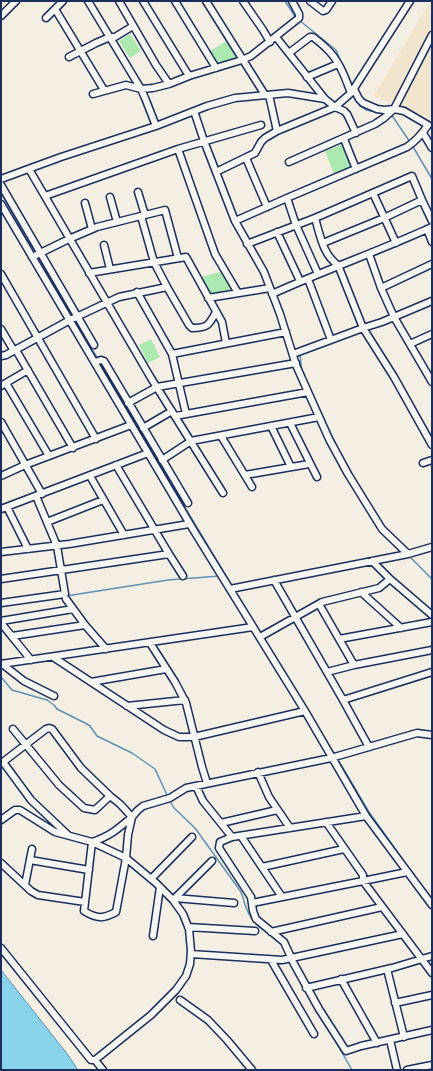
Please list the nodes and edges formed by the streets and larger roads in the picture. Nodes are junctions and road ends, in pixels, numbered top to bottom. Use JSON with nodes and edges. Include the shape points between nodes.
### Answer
{"nodes":[{"id":1,"x":16,"y":1,"type":"edge"},
{"id":2,"x":53,"y":1,"type":"edge"},
{"id":3,"x":63,"y":1,"type":"edge"},
{"id":4,"x":88,"y":1,"type":"edge"},
{"id":5,"x":119,"y":1,"type":"edge"},
{"id":6,"x":143,"y":1,"type":"edge"},
{"id":7,"x":175,"y":1,"type":"edge"},
{"id":8,"x":206,"y":1,"type":"edge"},
{"id":9,"x":243,"y":1,"type":"edge"},
{"id":10,"x":310,"y":1,"type":"edge"},
{"id":11,"x":332,"y":1,"type":"edge"},
{"id":12,"x":410,"y":1,"type":"edge"},
{"id":13,"x":295,"y":3,"type":"edge"},
{"id":14,"x":9,"y":4,"type":"edge"},
{"id":15,"x":57,"y":8,"type":"junction"},
{"id":16,"x":1,"y":16,"type":"edge"},
{"id":17,"x":46,"y":18,"type":"dead end"},
{"id":18,"x":133,"y":26,"type":"junction"},
{"id":19,"x":432,"y":35,"type":"edge"},
{"id":20,"x":110,"y":37,"type":"junction"},
{"id":21,"x":276,"y":37,"type":"junction"},
{"id":22,"x":270,"y":42,"type":"junction"},
{"id":23,"x":81,"y":50,"type":"junction"},
{"id":24,"x":289,"y":53,"type":"junction"},
{"id":25,"x":69,"y":57,"type":"dead end"},
{"id":26,"x":242,"y":60,"type":"junction"},
{"id":27,"x":338,"y":64,"type":"junction"},
{"id":28,"x":216,"y":68,"type":"junction"},
{"id":29,"x":189,"y":76,"type":"junction"},
{"id":30,"x":307,"y":77,"type":"junction"},
{"id":31,"x":169,"y":84,"type":"junction"},
{"id":32,"x":141,"y":89,"type":"junction"},
{"id":33,"x":104,"y":90,"type":"junction"},
{"id":34,"x":353,"y":91,"type":"junction"},
{"id":35,"x":93,"y":94,"type":"dead end"},
{"id":36,"x":267,"y":95,"type":"junction"},
{"id":37,"x":325,"y":99,"type":"junction"},
{"id":38,"x":335,"y":107,"type":"junction"},
{"id":39,"x":394,"y":109,"type":"junction"},
{"id":40,"x":194,"y":111,"type":"junction"},
{"id":41,"x":261,"y":125,"type":"dead end"},
{"id":42,"x":156,"y":126,"type":"junction"},
{"id":43,"x":277,"y":131,"type":"junction"},
{"id":44,"x":356,"y":133,"type":"junction"},
{"id":45,"x":423,"y":133,"type":"junction"},
{"id":46,"x":344,"y":139,"type":"junction"},
{"id":47,"x":204,"y":141,"type":"junction"},
{"id":48,"x":432,"y":148,"type":"edge"},
{"id":49,"x":178,"y":149,"type":"junction"},
{"id":50,"x":246,"y":158,"type":"junction"},
{"id":51,"x":289,"y":162,"type":"dead end"},
{"id":52,"x":29,"y":169,"type":"junction"},
{"id":53,"x":356,"y":169,"type":"junction"},
{"id":54,"x":216,"y":172,"type":"junction"},
{"id":55,"x":1,"y":179,"type":"edge"},
{"id":56,"x":1,"y":185,"type":"edge"},
{"id":57,"x":138,"y":192,"type":"dead end"},
{"id":58,"x":373,"y":193,"type":"junction"},
{"id":59,"x":45,"y":196,"type":"junction"},
{"id":60,"x":110,"y":197,"type":"dead end"},
{"id":61,"x":287,"y":198,"type":"junction"},
{"id":62,"x":422,"y":200,"type":"junction"},
{"id":63,"x":85,"y":203,"type":"dead end"},
{"id":64,"x":1,"y":204,"type":"edge"},
{"id":65,"x":267,"y":207,"type":"junction"},
{"id":66,"x":143,"y":215,"type":"junction"},
{"id":67,"x":4,"y":216,"type":"edge"},
{"id":68,"x":315,"y":218,"type":"junction"},
{"id":69,"x":384,"y":218,"type":"junction"},
{"id":70,"x":235,"y":221,"type":"junction"},
{"id":71,"x":432,"y":221,"type":"edge"},
{"id":72,"x":117,"y":222,"type":"junction"},
{"id":73,"x":296,"y":225,"type":"junction"},
{"id":74,"x":430,"y":228,"type":"edge"},
{"id":75,"x":92,"y":229,"type":"junction"},
{"id":76,"x":277,"y":232,"type":"junction"},
{"id":77,"x":70,"y":239,"type":"junction"},
{"id":78,"x":432,"y":242,"type":"edge"},
{"id":79,"x":323,"y":243,"type":"junction"},
{"id":80,"x":396,"y":243,"type":"junction"},
{"id":81,"x":247,"y":244,"type":"junction"},
{"id":82,"x":104,"y":245,"type":"dead end"},
{"id":83,"x":40,"y":253,"type":"junction"},
{"id":84,"x":369,"y":254,"type":"junction"},
{"id":85,"x":32,"y":257,"type":"junction"},
{"id":86,"x":178,"y":258,"type":"junction"},
{"id":87,"x":154,"y":262,"type":"junction"},
{"id":88,"x":432,"y":264,"type":"edge"},
{"id":89,"x":338,"y":265,"type":"junction"},
{"id":90,"x":110,"y":269,"type":"junction"},
{"id":91,"x":89,"y":273,"type":"junction"},
{"id":92,"x":1,"y":274,"type":"edge"},
{"id":93,"x":318,"y":274,"type":"junction"},
{"id":94,"x":308,"y":279,"type":"junction"},
{"id":95,"x":300,"y":281,"type":"junction"},
{"id":96,"x":167,"y":287,"type":"junction"},
{"id":97,"x":381,"y":288,"type":"junction"},
{"id":98,"x":271,"y":291,"type":"junction"},
{"id":99,"x":137,"y":292,"type":"junction"},
{"id":100,"x":238,"y":293,"type":"junction"},
{"id":101,"x":208,"y":298,"type":"junction"},
{"id":102,"x":432,"y":301,"type":"edge"},
{"id":103,"x":107,"y":302,"type":"junction"},
{"id":104,"x":216,"y":312,"type":"junction"},
{"id":105,"x":77,"y":317,"type":"junction"},
{"id":106,"x":394,"y":317,"type":"junction"},
{"id":107,"x":70,"y":320,"type":"junction"},
{"id":108,"x":363,"y":328,"type":"junction"},
{"id":109,"x":1,"y":329,"type":"edge"},
{"id":110,"x":286,"y":332,"type":"junction"},
{"id":111,"x":432,"y":334,"type":"edge"},
{"id":112,"x":37,"y":338,"type":"junction"},
{"id":113,"x":331,"y":340,"type":"junction"},
{"id":114,"x":226,"y":343,"type":"junction"},
{"id":115,"x":410,"y":344,"type":"junction"},
{"id":116,"x":94,"y":345,"type":"dead end"},
{"id":117,"x":15,"y":350,"type":"junction"},
{"id":118,"x":172,"y":354,"type":"junction"},
{"id":119,"x":293,"y":354,"type":"junction"},
{"id":120,"x":1,"y":356,"type":"edge"},
{"id":121,"x":95,"y":362,"type":"junction"},
{"id":122,"x":296,"y":363,"type":"junction"},
{"id":123,"x":28,"y":370,"type":"junction"},
{"id":124,"x":179,"y":382,"type":"junction"},
{"id":125,"x":432,"y":382,"type":"edge"},
{"id":126,"x":4,"y":384,"type":"edge"},
{"id":127,"x":157,"y":387,"type":"junction"},
{"id":128,"x":308,"y":392,"type":"junction"},
{"id":129,"x":128,"y":403,"type":"junction"},
{"id":130,"x":174,"y":414,"type":"junction"},
{"id":131,"x":186,"y":414,"type":"junction"},
{"id":132,"x":319,"y":417,"type":"junction"},
{"id":133,"x":1,"y":422,"type":"edge"},
{"id":134,"x":290,"y":423,"type":"junction"},
{"id":135,"x":132,"y":426,"type":"junction"},
{"id":136,"x":142,"y":426,"type":"junction"},
{"id":137,"x":271,"y":426,"type":"junction"},
{"id":138,"x":221,"y":436,"type":"junction"},
{"id":139,"x":96,"y":439,"type":"junction"},
{"id":140,"x":191,"y":442,"type":"junction"},
{"id":141,"x":432,"y":445,"type":"edge"},
{"id":142,"x":73,"y":448,"type":"junction"},
{"id":143,"x":148,"y":453,"type":"junction"},
{"id":144,"x":49,"y":456,"type":"junction"},
{"id":145,"x":162,"y":460,"type":"junction"},
{"id":146,"x":432,"y":460,"type":"edge"},
{"id":147,"x":423,"y":463,"type":"dead end"},
{"id":148,"x":309,"y":464,"type":"junction"},
{"id":149,"x":26,"y":465,"type":"junction"},
{"id":150,"x":116,"y":465,"type":"junction"},
{"id":151,"x":291,"y":467,"type":"junction"},
{"id":152,"x":245,"y":475,"type":"junction"},
{"id":153,"x":1,"y":476,"type":"edge"},
{"id":154,"x":90,"y":476,"type":"junction"},
{"id":155,"x":317,"y":477,"type":"dead end"},
{"id":156,"x":252,"y":487,"type":"dead end"},
{"id":157,"x":223,"y":493,"type":"dead end"},
{"id":158,"x":39,"y":495,"type":"junction"},
{"id":159,"x":103,"y":500,"type":"junction"},
{"id":160,"x":188,"y":503,"type":"dead end"},
{"id":161,"x":4,"y":508,"type":"edge"},
{"id":162,"x":47,"y":522,"type":"junction"},
{"id":163,"x":189,"y":524,"type":"junction"},
{"id":164,"x":154,"y":529,"type":"junction"},
{"id":165,"x":124,"y":535,"type":"junction"},
{"id":166,"x":57,"y":546,"type":"junction"},
{"id":167,"x":432,"y":547,"type":"edge"},
{"id":168,"x":28,"y":549,"type":"junction"},
{"id":169,"x":1,"y":552,"type":"edge"},
{"id":170,"x":169,"y":554,"type":"junction"},
{"id":171,"x":408,"y":554,"type":"junction"},
{"id":172,"x":372,"y":561,"type":"junction"},
{"id":173,"x":61,"y":570,"type":"junction"},
{"id":174,"x":183,"y":576,"type":"dead end"},
{"id":175,"x":1,"y":579,"type":"edge"},
{"id":176,"x":390,"y":579,"type":"junction"},
{"id":177,"x":274,"y":580,"type":"junction"},
{"id":178,"x":230,"y":589,"type":"junction"},
{"id":179,"x":361,"y":592,"type":"junction"},
{"id":180,"x":66,"y":599,"type":"dead end"},
{"id":181,"x":1,"y":603,"type":"edge"},
{"id":182,"x":320,"y":604,"type":"junction"},
{"id":183,"x":73,"y":609,"type":"junction"},
{"id":184,"x":432,"y":615,"type":"edge"},
{"id":185,"x":295,"y":617,"type":"junction"},
{"id":186,"x":1,"y":622,"type":"edge"},
{"id":187,"x":432,"y":622,"type":"edge"},
{"id":188,"x":85,"y":625,"type":"junction"},
{"id":189,"x":253,"y":627,"type":"junction"},
{"id":190,"x":401,"y":628,"type":"junction"},
{"id":191,"x":12,"y":636,"type":"junction"},
{"id":192,"x":260,"y":637,"type":"junction"},
{"id":193,"x":339,"y":640,"type":"junction"},
{"id":194,"x":150,"y":642,"type":"junction"},
{"id":195,"x":106,"y":649,"type":"junction"},
{"id":196,"x":432,"y":650,"type":"edge"},
{"id":197,"x":53,"y":657,"type":"junction"},
{"id":198,"x":31,"y":660,"type":"junction"},
{"id":199,"x":1,"y":663,"type":"edge"},
{"id":200,"x":354,"y":665,"type":"junction"},
{"id":201,"x":166,"y":669,"type":"junction"},
{"id":202,"x":327,"y":672,"type":"junction"},
{"id":203,"x":432,"y":672,"type":"edge"},
{"id":204,"x":91,"y":682,"type":"junction"},
{"id":205,"x":54,"y":696,"type":"dead end"},
{"id":206,"x":185,"y":700,"type":"junction"},
{"id":207,"x":343,"y":700,"type":"junction"},
{"id":208,"x":126,"y":706,"type":"junction"},
{"id":209,"x":305,"y":711,"type":"junction"},
{"id":210,"x":13,"y":728,"type":"dead end"},
{"id":211,"x":432,"y":735,"type":"edge"},
{"id":212,"x":194,"y":737,"type":"junction"},
{"id":213,"x":26,"y":744,"type":"junction"},
{"id":214,"x":369,"y":747,"type":"junction"},
{"id":215,"x":331,"y":758,"type":"junction"},
{"id":216,"x":258,"y":772,"type":"junction"},
{"id":217,"x":207,"y":783,"type":"junction"},
{"id":218,"x":196,"y":786,"type":"junction"},
{"id":219,"x":110,"y":796,"type":"junction"},
{"id":220,"x":278,"y":810,"type":"junction"},
{"id":221,"x":366,"y":816,"type":"junction"},
{"id":222,"x":132,"y":817,"type":"junction"},
{"id":223,"x":1,"y":820,"type":"edge"},
{"id":224,"x":326,"y":822,"type":"junction"},
{"id":225,"x":221,"y":823,"type":"junction"},
{"id":226,"x":290,"y":828,"type":"junction"},
{"id":227,"x":68,"y":835,"type":"junction"},
{"id":228,"x":192,"y":836,"type":"dead end"},
{"id":229,"x":241,"y":836,"type":"junction"},
{"id":230,"x":232,"y":837,"type":"junction"},
{"id":231,"x":92,"y":842,"type":"junction"},
{"id":232,"x":32,"y":849,"type":"dead end"},
{"id":233,"x":344,"y":849,"type":"junction"},
{"id":234,"x":126,"y":858,"type":"junction"},
{"id":235,"x":30,"y":860,"type":"junction"},
{"id":236,"x":212,"y":860,"type":"dead end"},
{"id":237,"x":1,"y":863,"type":"edge"},
{"id":238,"x":262,"y":867,"type":"junction"},
{"id":239,"x":89,"y":870,"type":"junction"},
{"id":240,"x":407,"y":872,"type":"junction"},
{"id":241,"x":152,"y":879,"type":"junction"},
{"id":242,"x":363,"y":882,"type":"junction"},
{"id":243,"x":25,"y":885,"type":"junction"},
{"id":244,"x":160,"y":887,"type":"junction"},
{"id":245,"x":282,"y":897,"type":"junction"},
{"id":246,"x":174,"y":899,"type":"junction"},
{"id":247,"x":85,"y":902,"type":"junction"},
{"id":248,"x":234,"y":903,"type":"dead end"},
{"id":249,"x":252,"y":903,"type":"junction"},
{"id":250,"x":432,"y":904,"type":"edge"},
{"id":251,"x":382,"y":907,"type":"junction"},
{"id":252,"x":188,"y":927,"type":"junction"},
{"id":253,"x":255,"y":931,"type":"dead end"},
{"id":254,"x":271,"y":932,"type":"junction"},
{"id":255,"x":403,"y":934,"type":"junction"},
{"id":256,"x":153,"y":936,"type":"dead end"},
{"id":257,"x":1,"y":948,"type":"edge"},
{"id":258,"x":191,"y":954,"type":"junction"},
{"id":259,"x":432,"y":956,"type":"edge"},
{"id":260,"x":292,"y":959,"type":"junction"},
{"id":261,"x":422,"y":959,"type":"junction"},
{"id":262,"x":271,"y":960,"type":"junction"},
{"id":263,"x":387,"y":969,"type":"junction"},
{"id":264,"x":432,"y":973,"type":"edge"},
{"id":265,"x":341,"y":980,"type":"junction"},
{"id":266,"x":306,"y":988,"type":"junction"},
{"id":267,"x":432,"y":995,"type":"edge"},
{"id":268,"x":180,"y":1000,"type":"dead end"},
{"id":269,"x":395,"y":1003,"type":"junction"},
{"id":270,"x":432,"y":1030,"type":"edge"},
{"id":271,"x":314,"y":1034,"type":"dead end"},
{"id":272,"x":404,"y":1037,"type":"junction"},
{"id":273,"x":390,"y":1040,"type":"junction"},
{"id":274,"x":377,"y":1043,"type":"junction"},
{"id":275,"x":96,"y":1060,"type":"junction"},
{"id":276,"x":431,"y":1067,"type":"edge"},
{"id":277,"x":103,"y":1070,"type":"edge"},
{"id":278,"x":252,"y":1070,"type":"edge"},
{"id":279,"x":397,"y":1070,"type":"edge"},
{"id":280,"x":407,"y":1070,"type":"edge"}],
"edges":[{"from":1,"to":14,"type":"street"},
{"from":2,"to":15,"type":"street"},
{"from":3,"to":15,"type":"street"},
{"from":4,"to":20,"type":"street"},
{"from":5,"to":18,"type":"street"},
{"from":6,"to":29,"type":"street"},
{"from":7,"to":28,"type":"street"},
{"from":8,"to":26,"type":"street"},
{"from":9,"to":22,"type":"street"},
{"from":10,"to":11,"type":"street","via":[[323,11]]},
{"from":12,"to":34,"type":"street"},
{"from":13,"to":21,"type":"street","via":[[299,18]]},
{"from":14,"to":16,"type":"street"},
{"from":15,"to":17,"type":"street"},
{"from":15,"to":23,"type":"street"},
{"from":18,"to":20,"type":"street","via":[[115,37]]},
{"from":18,"to":31,"type":"street"},
{"from":19,"to":39,"type":"street"},
{"from":20,"to":23,"type":"street"},
{"from":20,"to":32,"type":"street"},
{"from":21,"to":22,"type":"street"},
{"from":21,"to":24,"type":"street"},
{"from":22,"to":26,"type":"street","via":[[252,56]]},
{"from":23,"to":25,"type":"street"},
{"from":23,"to":33,"type":"street"},
{"from":24,"to":27,"type":"street","via":[[312,37],[327,48]]},
{"from":24,"to":30,"type":"street"},
{"from":26,"to":28,"type":"street"},
{"from":26,"to":36,"type":"street"},
{"from":27,"to":30,"type":"street"},
{"from":27,"to":34,"type":"street"},
{"from":28,"to":29,"type":"street"},
{"from":29,"to":31,"type":"street"},
{"from":30,"to":37,"type":"street"},
{"from":31,"to":32,"type":"street"},
{"from":32,"to":33,"type":"street","via":[[126,85]]},
{"from":32,"to":42,"type":"street"},
{"from":33,"to":35,"type":"street"},
{"from":34,"to":38,"type":"street"},
{"from":34,"to":39,"type":"street","via":[[359,99],[376,109]]},
{"from":36,"to":37,"type":"street","via":[[288,93]]},
{"from":36,"to":40,"type":"street","via":[[235,98]]},
{"from":36,"to":43,"type":"street"},
{"from":37,"to":38,"type":"street"},
{"from":38,"to":43,"type":"street"},
{"from":38,"to":44,"type":"street","via":[[347,114]]},
{"from":39,"to":44,"type":"street","via":[[384,118]]},
{"from":39,"to":45,"type":"street","via":[[404,111],[428,125]]},
{"from":40,"to":42,"type":"street"},
{"from":40,"to":47,"type":"street"},
{"from":41,"to":47,"type":"street"},
{"from":42,"to":52,"type":"street"},
{"from":43,"to":50,"type":"street","via":[[265,138],[255,153]]},
{"from":44,"to":46,"type":"street"},
{"from":45,"to":48,"type":"street"},
{"from":45,"to":53,"type":"street","via":[[407,147]]},
{"from":46,"to":51,"type":"street"},
{"from":46,"to":53,"type":"street"},
{"from":47,"to":49,"type":"street"},
{"from":47,"to":54,"type":"street"},
{"from":49,"to":59,"type":"street"},
{"from":49,"to":100,"type":"street","via":[[215,254]]},
{"from":50,"to":54,"type":"street"},
{"from":50,"to":65,"type":"street"},
{"from":52,"to":55,"type":"street"},
{"from":52,"to":59,"type":"street"},
{"from":53,"to":61,"type":"street"},
{"from":54,"to":70,"type":"street"},
{"from":56,"to":83,"type":"street"},
{"from":57,"to":66,"type":"street"},
{"from":58,"to":62,"type":"street","via":[[412,176]]},
{"from":58,"to":68,"type":"street"},
{"from":58,"to":69,"type":"street"},
{"from":59,"to":77,"type":"street"},
{"from":60,"to":72,"type":"street"},
{"from":61,"to":65,"type":"street"},
{"from":61,"to":73,"type":"street"},
{"from":62,"to":69,"type":"street"},
{"from":62,"to":71,"type":"street"},
{"from":63,"to":75,"type":"street"},
{"from":64,"to":67,"type":"street"},
{"from":65,"to":70,"type":"street"},
{"from":66,"to":72,"type":"street"},
{"from":66,"to":86,"type":"street","via":[[165,210]]},
{"from":66,"to":87,"type":"street"},
{"from":67,"to":85,"type":"street"},
{"from":68,"to":73,"type":"street"},
{"from":68,"to":79,"type":"street"},
{"from":69,"to":79,"type":"street"},
{"from":69,"to":80,"type":"street"},
{"from":70,"to":81,"type":"street"},
{"from":72,"to":75,"type":"street"},
{"from":73,"to":76,"type":"street"},
{"from":73,"to":93,"type":"street"},
{"from":74,"to":78,"type":"street"},
{"from":74,"to":80,"type":"street"},
{"from":75,"to":77,"type":"street"},
{"from":76,"to":81,"type":"street"},
{"from":76,"to":95,"type":"street"},
{"from":77,"to":83,"type":"street"},
{"from":77,"to":91,"type":"street"},
{"from":79,"to":89,"type":"street","via":[[331,260]]},
{"from":80,"to":84,"type":"street"},
{"from":81,"to":98,"type":"street","via":[[264,272]]},
{"from":82,"to":90,"type":"street"},
{"from":83,"to":85,"type":"street"},
{"from":83,"to":105,"type":"street"},
{"from":84,"to":89,"type":"street"},
{"from":84,"to":97,"type":"street"},
{"from":85,"to":107,"type":"street"},
{"from":86,"to":87,"type":"street"},
{"from":86,"to":101,"type":"street","via":[[186,257]]},
{"from":87,"to":90,"type":"street"},
{"from":87,"to":96,"type":"street"},
{"from":88,"to":97,"type":"street"},
{"from":89,"to":93,"type":"street"},
{"from":89,"to":108,"type":"street"},
{"from":90,"to":91,"type":"street"},
{"from":91,"to":103,"type":"street"},
{"from":92,"to":112,"type":"street"},
{"from":93,"to":94,"type":"street"},
{"from":94,"to":95,"type":"street"},
{"from":94,"to":113,"type":"street"},
{"from":95,"to":98,"type":"street"},
{"from":96,"to":99,"type":"street"},
{"from":96,"to":104,"type":"street","via":[[190,327],[208,326]]},
{"from":97,"to":106,"type":"street"},
{"from":98,"to":100,"type":"street"},
{"from":98,"to":110,"type":"street"},
{"from":99,"to":103,"type":"street"},
{"from":99,"to":118,"type":"street"},
{"from":100,"to":101,"type":"street"},
{"from":101,"to":104,"type":"street"},
{"from":102,"to":106,"type":"street"},
{"from":103,"to":105,"type":"street"},
{"from":103,"to":127,"type":"street"},
{"from":104,"to":114,"type":"street","via":[[222,322]]},
{"from":105,"to":107,"type":"street"},
{"from":105,"to":116,"type":"street"},
{"from":106,"to":108,"type":"street"},
{"from":106,"to":115,"type":"street"},
{"from":107,"to":112,"type":"street"},
{"from":107,"to":121,"type":"street"},
{"from":108,"to":113,"type":"street"},
{"from":108,"to":141,"type":"street"},
{"from":109,"to":117,"type":"street"},
{"from":110,"to":114,"type":"street"},
{"from":110,"to":119,"type":"street"},
{"from":111,"to":115,"type":"street"},
{"from":112,"to":117,"type":"street"},
{"from":112,"to":139,"type":"street"},
{"from":113,"to":119,"type":"street"},
{"from":114,"to":118,"type":"street"},
{"from":115,"to":125,"type":"street"},
{"from":117,"to":120,"type":"street"},
{"from":117,"to":123,"type":"street"},
{"from":118,"to":124,"type":"street"},
{"from":119,"to":122,"type":"street"},
{"from":121,"to":129,"type":"street","via":[[104,361]]},
{"from":121,"to":135,"type":"street"},
{"from":122,"to":124,"type":"street"},
{"from":122,"to":128,"type":"street"},
{"from":123,"to":126,"type":"street"},
{"from":123,"to":142,"type":"street"},
{"from":124,"to":127,"type":"street"},
{"from":124,"to":131,"type":"street"},
{"from":126,"to":144,"type":"street"},
{"from":127,"to":129,"type":"street"},
{"from":127,"to":130,"type":"street"},
{"from":128,"to":131,"type":"street"},
{"from":128,"to":132,"type":"street"},
{"from":129,"to":136,"type":"street"},
{"from":130,"to":131,"type":"street"},
{"from":130,"to":136,"type":"street"},
{"from":130,"to":140,"type":"street"},
{"from":132,"to":134,"type":"street"},
{"from":132,"to":171,"type":"street","via":[[348,474],[382,529]]},
{"from":133,"to":149,"type":"street"},
{"from":134,"to":137,"type":"street"},
{"from":134,"to":148,"type":"street"},
{"from":135,"to":136,"type":"street"},
{"from":135,"to":139,"type":"street"},
{"from":135,"to":143,"type":"street"},
{"from":136,"to":145,"type":"street"},
{"from":137,"to":138,"type":"street"},
{"from":137,"to":151,"type":"street"},
{"from":138,"to":140,"type":"street"},
{"from":138,"to":152,"type":"street"},
{"from":139,"to":142,"type":"street"},
{"from":140,"to":145,"type":"street"},
{"from":140,"to":157,"type":"street"},
{"from":142,"to":144,"type":"street"},
{"from":143,"to":150,"type":"street"},
{"from":143,"to":163,"type":"street"},
{"from":144,"to":149,"type":"street"},
{"from":145,"to":160,"type":"street"},
{"from":146,"to":147,"type":"street"},
{"from":148,"to":151,"type":"street"},
{"from":148,"to":155,"type":"street"},
{"from":149,"to":153,"type":"street"},
{"from":149,"to":158,"type":"street"},
{"from":150,"to":154,"type":"street"},
{"from":150,"to":164,"type":"street"},
{"from":151,"to":152,"type":"street"},
{"from":152,"to":156,"type":"street"},
{"from":154,"to":158,"type":"street"},
{"from":154,"to":159,"type":"street"},
{"from":158,"to":161,"type":"street"},
{"from":158,"to":162,"type":"street"},
{"from":159,"to":162,"type":"street"},
{"from":159,"to":165,"type":"street"},
{"from":161,"to":168,"type":"street"},
{"from":162,"to":166,"type":"street"},
{"from":163,"to":164,"type":"street"},
{"from":163,"to":178,"type":"street"},
{"from":164,"to":165,"type":"street"},
{"from":164,"to":170,"type":"street"},
{"from":165,"to":166,"type":"street"},
{"from":166,"to":168,"type":"street"},
{"from":166,"to":173,"type":"street"},
{"from":167,"to":171,"type":"street"},
{"from":168,"to":169,"type":"street"},
{"from":170,"to":173,"type":"street"},
{"from":170,"to":174,"type":"street"},
{"from":171,"to":172,"type":"street"},
{"from":172,"to":176,"type":"street"},
{"from":172,"to":177,"type":"street"},
{"from":173,"to":175,"type":"street"},
{"from":173,"to":181,"type":"street","via":[[65,594]]},
{"from":176,"to":179,"type":"street","via":[[379,588]]},
{"from":176,"to":184,"type":"street"},
{"from":177,"to":178,"type":"street"},
{"from":177,"to":185,"type":"street"},
{"from":178,"to":189,"type":"street"},
{"from":179,"to":182,"type":"street"},
{"from":179,"to":190,"type":"street"},
{"from":180,"to":183,"type":"street"},
{"from":182,"to":185,"type":"street"},
{"from":182,"to":193,"type":"street"},
{"from":183,"to":186,"type":"street"},
{"from":183,"to":188,"type":"street"},
{"from":185,"to":192,"type":"street"},
{"from":185,"to":202,"type":"street"},
{"from":186,"to":191,"type":"street"},
{"from":187,"to":190,"type":"street"},
{"from":188,"to":191,"type":"street"},
{"from":188,"to":195,"type":"street"},
{"from":189,"to":192,"type":"street"},
{"from":189,"to":194,"type":"street"},
{"from":190,"to":193,"type":"street"},
{"from":191,"to":198,"type":"street"},
{"from":192,"to":209,"type":"street"},
{"from":193,"to":200,"type":"street"},
{"from":194,"to":195,"type":"street"},
{"from":194,"to":201,"type":"street"},
{"from":195,"to":197,"type":"street"},
{"from":196,"to":200,"type":"street"},
{"from":197,"to":198,"type":"street"},
{"from":197,"to":204,"type":"street"},
{"from":198,"to":199,"type":"street"},
{"from":199,"to":205,"type":"street","via":[[24,681]]},
{"from":200,"to":202,"type":"street"},
{"from":201,"to":204,"type":"street"},
{"from":201,"to":206,"type":"street"},
{"from":202,"to":207,"type":"street"},
{"from":203,"to":207,"type":"street"},
{"from":204,"to":208,"type":"street"},
{"from":206,"to":208,"type":"street"},
{"from":206,"to":212,"type":"street"},
{"from":207,"to":214,"type":"street"},
{"from":208,"to":212,"type":"street","via":[[173,735]]},
{"from":209,"to":212,"type":"street"},
{"from":209,"to":215,"type":"street"},
{"from":210,"to":213,"type":"street"},
{"from":211,"to":214,"type":"street","via":[[417,733]]},
{"from":212,"to":217,"type":"street"},
{"from":213,"to":219,"type":"street","via":[[59,785],[84,808],[95,810]]},
{"from":213,"to":219,"type":"street","via":[[43,730],[52,729],[81,768]]},
{"from":213,"to":227,"type":"street","via":[[3,762],[31,800]]},
{"from":214,"to":215,"type":"street"},
{"from":215,"to":216,"type":"street"},
{"from":215,"to":221,"type":"street"},
{"from":216,"to":217,"type":"street"},
{"from":216,"to":220,"type":"street"},
{"from":217,"to":218,"type":"street"},
{"from":218,"to":222,"type":"street","via":[[186,788],[169,799],[143,806]]},
{"from":218,"to":225,"type":"street","via":[[203,801]]},
{"from":219,"to":222,"type":"street"},
{"from":220,"to":225,"type":"street"},
{"from":220,"to":226,"type":"street"},
{"from":221,"to":224,"type":"street"},
{"from":221,"to":240,"type":"street"},
{"from":222,"to":231,"type":"street","via":[[114,832]]},
{"from":222,"to":234,"type":"street"},
{"from":223,"to":227,"type":"street","via":[[15,810],[20,810],[55,832]]},
{"from":224,"to":226,"type":"street"},
{"from":224,"to":233,"type":"street"},
{"from":225,"to":230,"type":"street"},
{"from":226,"to":229,"type":"street"},
{"from":227,"to":231,"type":"street"},
{"from":228,"to":241,"type":"street"},
{"from":229,"to":230,"type":"street"},
{"from":229,"to":238,"type":"street"},
{"from":230,"to":249,"type":"street","via":[[220,842],[219,848]]},
{"from":231,"to":234,"type":"street"},
{"from":231,"to":239,"type":"street"},
{"from":232,"to":235,"type":"street"},
{"from":233,"to":238,"type":"street"},
{"from":233,"to":242,"type":"street","via":[[363,875]]},
{"from":234,"to":241,"type":"street"},
{"from":234,"to":247,"type":"street","via":[[116,912],[106,917],[91,915],[84,911]]},
{"from":235,"to":239,"type":"street"},
{"from":235,"to":243,"type":"street"},
{"from":236,"to":246,"type":"street"},
{"from":237,"to":243,"type":"street"},
{"from":238,"to":245,"type":"street"},
{"from":239,"to":247,"type":"street"},
{"from":240,"to":242,"type":"street"},
{"from":240,"to":250,"type":"street"},
{"from":241,"to":244,"type":"street"},
{"from":242,"to":245,"type":"street"},
{"from":242,"to":251,"type":"street"},
{"from":243,"to":247,"type":"street","via":[[38,895]]},
{"from":244,"to":246,"type":"street"},
{"from":244,"to":256,"type":"street"},
{"from":245,"to":249,"type":"street"},
{"from":246,"to":248,"type":"street"},
{"from":246,"to":252,"type":"street"},
{"from":249,"to":254,"type":"street","via":[[256,919]]},
{"from":251,"to":254,"type":"street"},
{"from":251,"to":255,"type":"street"},
{"from":252,"to":253,"type":"street"},
{"from":252,"to":258,"type":"street"},
{"from":254,"to":260,"type":"street","via":[[284,942]]},
{"from":255,"to":260,"type":"street"},
{"from":255,"to":261,"type":"street"},
{"from":257,"to":275,"type":"street","via":[[91,1060]]},
{"from":258,"to":262,"type":"street"},
{"from":258,"to":275,"type":"street","via":[[186,976],[176,990]]},
{"from":259,"to":261,"type":"street"},
{"from":260,"to":262,"type":"street"},
{"from":260,"to":266,"type":"street"},
{"from":261,"to":263,"type":"street"},
{"from":261,"to":264,"type":"street"},
{"from":262,"to":271,"type":"street"},
{"from":263,"to":265,"type":"street"},
{"from":263,"to":269,"type":"street"},
{"from":265,"to":266,"type":"street"},
{"from":265,"to":274,"type":"street"},
{"from":266,"to":274,"type":"street","via":[[346,1050]]},
{"from":267,"to":269,"type":"street"},
{"from":268,"to":278,"type":"street","via":[[208,1020]]},
{"from":269,"to":272,"type":"street"},
{"from":270,"to":272,"type":"street"},
{"from":272,"to":273,"type":"street"},
{"from":273,"to":274,"type":"street"},
{"from":273,"to":279,"type":"street"},
{"from":275,"to":277,"type":"street"},
{"from":276,"to":280,"type":"street"}]}
